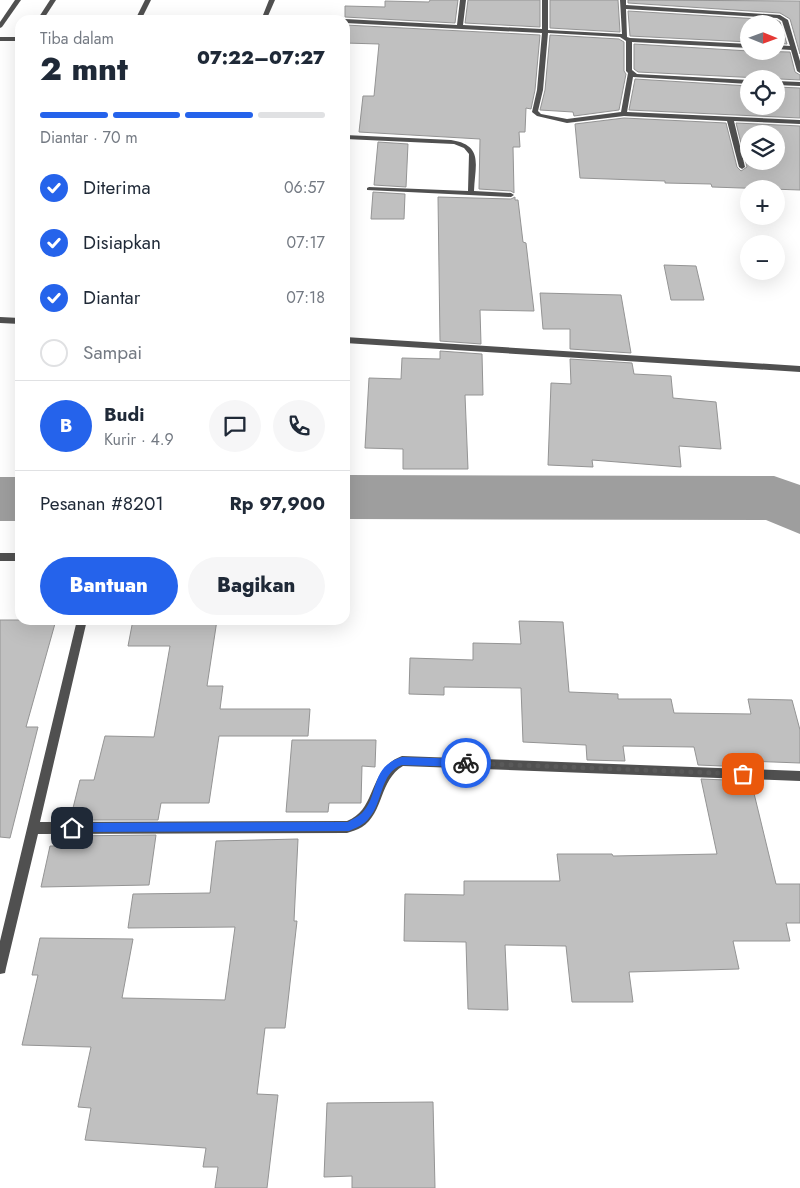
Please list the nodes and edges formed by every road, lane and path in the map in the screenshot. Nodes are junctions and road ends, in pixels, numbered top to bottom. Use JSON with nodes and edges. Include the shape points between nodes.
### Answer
{"nodes":[{"id":1,"x":18,"y":0,"type":"edge"},
{"id":2,"x":53,"y":0,"type":"edge"},
{"id":3,"x":148,"y":0,"type":"edge"},
{"id":4,"x":272,"y":0,"type":"edge"},
{"id":5,"x":463,"y":0,"type":"edge"},
{"id":6,"x":545,"y":0,"type":"edge"},
{"id":7,"x":623,"y":0,"type":"edge"},
{"id":8,"x":624,"y":7,"type":"junction"},
{"id":9,"x":43,"y":15,"type":"edge"},
{"id":10,"x":140,"y":15,"type":"edge"},
{"id":11,"x":266,"y":15,"type":"edge"},
{"id":12,"x":350,"y":21,"type":"edge"},
{"id":13,"x":0,"y":26,"type":"edge"},
{"id":14,"x":460,"y":26,"type":"junction"},
{"id":15,"x":545,"y":30,"type":"junction"},
{"id":16,"x":627,"y":38,"type":"junction"},
{"id":17,"x":0,"y":39,"type":"edge"},
{"id":18,"x":15,"y":39,"type":"edge"},
{"id":19,"x":740,"y":45,"type":"edge"},
{"id":20,"x":785,"y":48,"type":"edge"},
{"id":21,"x":794,"y":48,"type":"junction"},
{"id":22,"x":800,"y":71,"type":"edge"},
{"id":23,"x":631,"y":74,"type":"junction"},
{"id":24,"x":740,"y":81,"type":"edge"},
{"id":25,"x":785,"y":83,"type":"edge"},
{"id":26,"x":800,"y":84,"type":"edge"},
{"id":27,"x":624,"y":114,"type":"junction"},
{"id":28,"x":730,"y":119,"type":"junction"},
{"id":29,"x":800,"y":122,"type":"edge"},
{"id":30,"x":350,"y":137,"type":"edge"},
{"id":31,"x":740,"y":159,"type":"edge"},
{"id":32,"x":369,"y":189,"type":"dead end"},
{"id":33,"x":471,"y":193,"type":"junction"},
{"id":34,"x":511,"y":195,"type":"dead end"},
{"id":35,"x":0,"y":320,"type":"edge"},
{"id":36,"x":15,"y":321,"type":"edge"},
{"id":37,"x":350,"y":340,"type":"edge"},
{"id":38,"x":800,"y":369,"type":"edge"},
{"id":39,"x":0,"y":557,"type":"edge"},
{"id":40,"x":15,"y":557,"type":"edge"},
{"id":41,"x":81,"y":625,"type":"edge"},
{"id":42,"x":800,"y":776,"type":"edge"},
{"id":43,"x":32,"y":828,"type":"junction"},
{"id":44,"x":0,"y":968,"type":"edge"}],
"edges":[{"from":1,"to":13,"type":"street"},
{"from":2,"to":9,"type":"street"},
{"from":3,"to":10,"type":"street"},
{"from":4,"to":11,"type":"street"},
{"from":5,"to":14,"type":"street"},
{"from":6,"to":15,"type":"street"},
{"from":7,"to":8,"type":"street"},
{"from":8,"to":16,"type":"street"},
{"from":8,"to":21,"type":"street","via":[[778,16],[785,20]]},
{"from":12,"to":14,"type":"street"},
{"from":14,"to":15,"type":"street"},
{"from":15,"to":16,"type":"street"},
{"from":15,"to":27,"type":"street","via":[[535,112],[557,120],[575,121]]},
{"from":16,"to":19,"type":"street"},
{"from":16,"to":23,"type":"street"},
{"from":17,"to":18,"type":"street"},
{"from":20,"to":21,"type":"street"},
{"from":21,"to":22,"type":"street"},
{"from":23,"to":24,"type":"street"},
{"from":23,"to":27,"type":"street"},
{"from":25,"to":26,"type":"street"},
{"from":27,"to":28,"type":"street"},
{"from":28,"to":29,"type":"street"},
{"from":28,"to":31,"type":"street"},
{"from":30,"to":33,"type":"street","via":[[464,145],[472,154]]},
{"from":32,"to":33,"type":"street"},
{"from":33,"to":34,"type":"street"},
{"from":35,"to":36,"type":"street"},
{"from":37,"to":38,"type":"street"},
{"from":39,"to":40,"type":"street"},
{"from":41,"to":43,"type":"street"},
{"from":42,"to":43,"type":"street","via":[[402,761],[386,771],[365,817],[349,826]]},
{"from":43,"to":44,"type":"street"}]}
